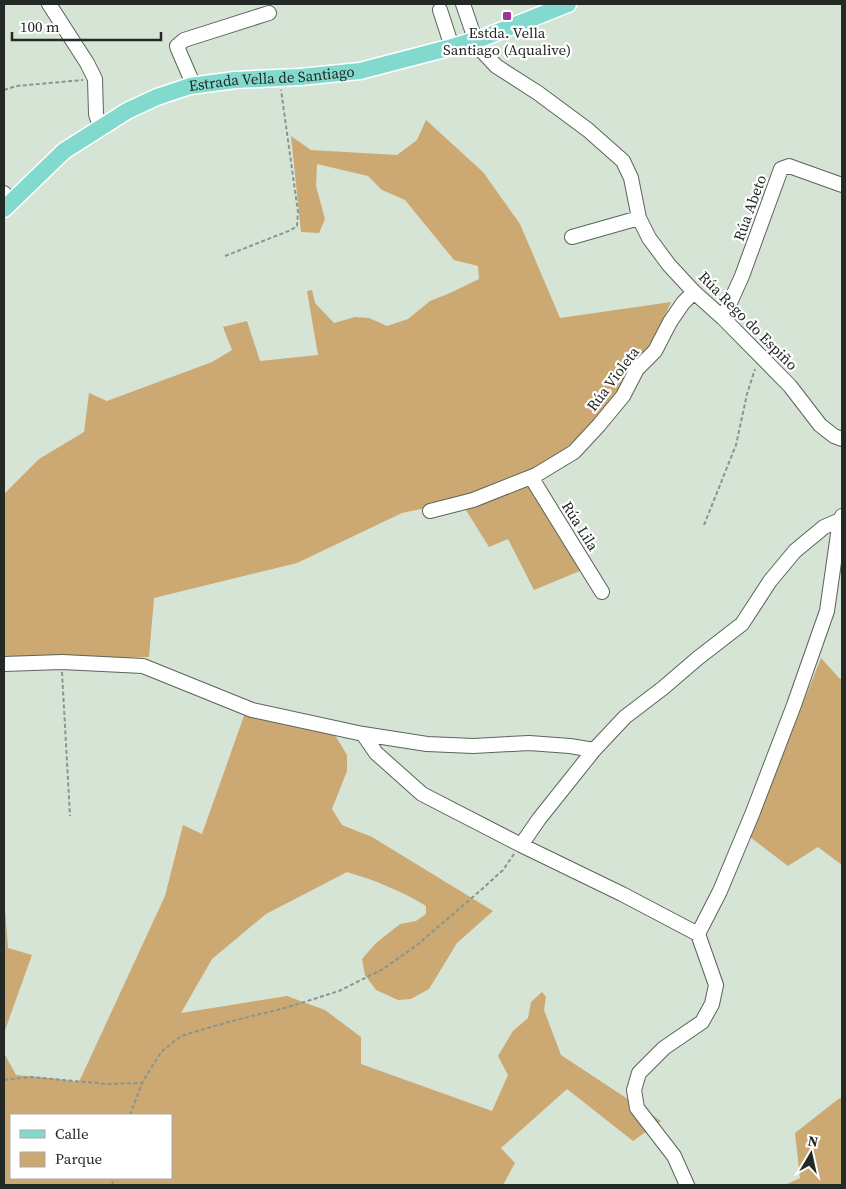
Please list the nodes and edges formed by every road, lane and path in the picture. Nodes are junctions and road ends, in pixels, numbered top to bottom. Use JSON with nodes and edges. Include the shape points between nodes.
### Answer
{"nodes":[{"id":1,"x":49,"y":4,"type":"edge"},
{"id":2,"x":463,"y":4,"type":"edge"},
{"id":3,"x":568,"y":4,"type":"edge"},
{"id":4,"x":440,"y":10,"type":"dead end"},
{"id":5,"x":269,"y":13,"type":"dead end"},
{"id":6,"x":476,"y":40,"type":"junction"},
{"id":7,"x":452,"y":47,"type":"junction"},
{"id":8,"x":93,"y":76,"type":"junction"},
{"id":9,"x":279,"y":78,"type":"junction"},
{"id":10,"x":194,"y":86,"type":"junction"},
{"id":11,"x":4,"y":90,"type":"edge"},
{"id":12,"x":102,"y":126,"type":"junction"},
{"id":13,"x":842,"y":185,"type":"edge"},
{"id":14,"x":6,"y":201,"type":"edge"},
{"id":15,"x":639,"y":218,"type":"junction"},
{"id":16,"x":572,"y":237,"type":"dead end"},
{"id":17,"x":225,"y":256,"type":"dead end"},
{"id":18,"x":694,"y":292,"type":"junction"},
{"id":19,"x":723,"y":318,"type":"junction"},
{"id":20,"x":760,"y":355,"type":"junction"},
{"id":21,"x":842,"y":439,"type":"edge"},
{"id":22,"x":531,"y":477,"type":"junction"},
{"id":23,"x":430,"y":511,"type":"dead end"},
{"id":24,"x":841,"y":518,"type":"edge"},
{"id":25,"x":704,"y":525,"type":"dead end"},
{"id":26,"x":602,"y":592,"type":"dead end"},
{"id":27,"x":62,"y":662,"type":"junction"},
{"id":28,"x":4,"y":664,"type":"edge"},
{"id":29,"x":363,"y":734,"type":"junction"},
{"id":30,"x":594,"y":750,"type":"junction"},
{"id":31,"x":70,"y":816,"type":"dead end"},
{"id":32,"x":521,"y":845,"type":"junction"},
{"id":33,"x":698,"y":934,"type":"junction"},
{"id":34,"x":4,"y":1080,"type":"edge"},
{"id":35,"x":142,"y":1083,"type":"junction"},
{"id":36,"x":130,"y":1114,"type":"edge"},
{"id":37,"x":687,"y":1185,"type":"edge"}],
"edges":[{"from":1,"to":8,"type":"street"},
{"from":2,"to":6,"type":"street","name":"Rúa Rego do Espiño"},
{"from":3,"to":6,"type":"main road","name":"Estrada Vella de Santiago"},
{"from":4,"to":7,"type":"street"},
{"from":5,"to":10,"type":"street","via":[[184,40],[177,46]]},
{"from":6,"to":7,"type":"main road","name":"Estrada Vella de Santiago"},
{"from":6,"to":15,"type":"street","name":"Rúa Rego do Espiño","via":[[496,66],[588,130],[623,161],[632,178]]},
{"from":7,"to":9,"type":"main road","name":"Estrada Vella de Santiago","via":[[360,71]]},
{"from":8,"to":11,"type":"path"},
{"from":8,"to":12,"type":"street","via":[[96,114]]},
{"from":9,"to":10,"type":"main road","name":"Estrada Vella de Santiago"},
{"from":9,"to":17,"type":"path","via":[[298,212],[297,226]]},
{"from":10,"to":12,"type":"main road","name":"Estrada Vella de Santiago","via":[[157,97]]},
{"from":12,"to":14,"type":"main road","name":"Estrada Vella de Santiago","via":[[64,151]]},
{"from":13,"to":19,"type":"street","name":"Rúa Abeto","via":[[789,166],[781,169]]},
{"from":15,"to":16,"type":"street"},
{"from":15,"to":18,"type":"street","name":"Rúa Rego do Espiño","via":[[669,265]]},
{"from":18,"to":19,"type":"street","name":"Rúa Rego do Espiño"},
{"from":18,"to":22,"type":"street","name":"Rúa Violeta","via":[[670,322],[655,351],[637,369],[623,396],[599,425],[574,452]]},
{"from":19,"to":20,"type":"street","name":"Rúa Rego do Espiño"},
{"from":20,"to":21,"type":"street","name":"Rúa Rego do Espiño","via":[[790,386],[820,425]]},
{"from":20,"to":25,"type":"path","via":[[736,444]]},
{"from":22,"to":23,"type":"street","name":"Rúa Violeta","via":[[473,500]]},
{"from":22,"to":26,"type":"street","name":"Rúa Lila"},
{"from":24,"to":30,"type":"street","via":[[824,527],[795,551],[742,624],[625,716]]},
{"from":24,"to":33,"type":"street","via":[[827,610],[753,812]]},
{"from":27,"to":28,"type":"street"},
{"from":27,"to":29,"type":"street","via":[[143,666],[252,710]]},
{"from":27,"to":31,"type":"path"},
{"from":29,"to":30,"type":"street","via":[[427,744],[529,743]]},
{"from":29,"to":32,"type":"street","via":[[376,753],[422,794]]},
{"from":30,"to":32,"type":"street"},
{"from":32,"to":33,"type":"street"},
{"from":32,"to":35,"type":"path","via":[[503,870],[481,890],[417,945],[383,969],[339,991],[181,1036],[161,1052]]},
{"from":33,"to":37,"type":"street","via":[[716,985],[712,1004],[702,1022],[664,1048],[639,1073],[634,1090],[637,1108],[674,1156]]},
{"from":34,"to":35,"type":"path","via":[[32,1077],[107,1084]]},
{"from":35,"to":36,"type":"path"}]}
